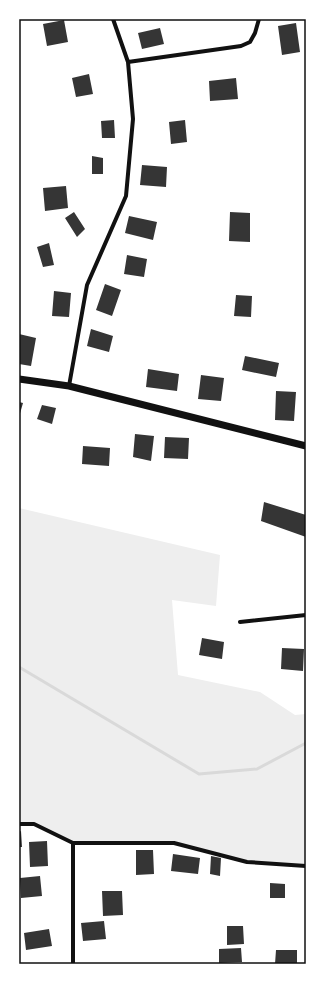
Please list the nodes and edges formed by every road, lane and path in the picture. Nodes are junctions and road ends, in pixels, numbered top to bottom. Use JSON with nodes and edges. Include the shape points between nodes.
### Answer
{"nodes":[{"id":1,"x":113,"y":19,"type":"edge"},
{"id":2,"x":259,"y":19,"type":"edge"},
{"id":3,"x":128,"y":62,"type":"junction"},
{"id":4,"x":19,"y":379,"type":"edge"},
{"id":5,"x":69,"y":386,"type":"junction"},
{"id":6,"x":306,"y":446,"type":"edge"},
{"id":7,"x":306,"y":615,"type":"edge"},
{"id":8,"x":240,"y":622,"type":"dead end"},
{"id":9,"x":19,"y":824,"type":"edge"},
{"id":10,"x":73,"y":843,"type":"junction"},
{"id":11,"x":306,"y":866,"type":"edge"},
{"id":12,"x":73,"y":964,"type":"edge"}],
"edges":[{"from":1,"to":3,"type":"street"},
{"from":2,"to":3,"type":"street","via":[[250,42],[240,46]]},
{"from":3,"to":5,"type":"street","via":[[134,119],[126,196],[87,285]]},
{"from":4,"to":5,"type":"street"},
{"from":5,"to":6,"type":"street"},
{"from":7,"to":8,"type":"street"},
{"from":9,"to":10,"type":"street","via":[[34,824]]},
{"from":10,"to":11,"type":"street","via":[[174,843],[246,862]]},
{"from":10,"to":12,"type":"street"}]}
